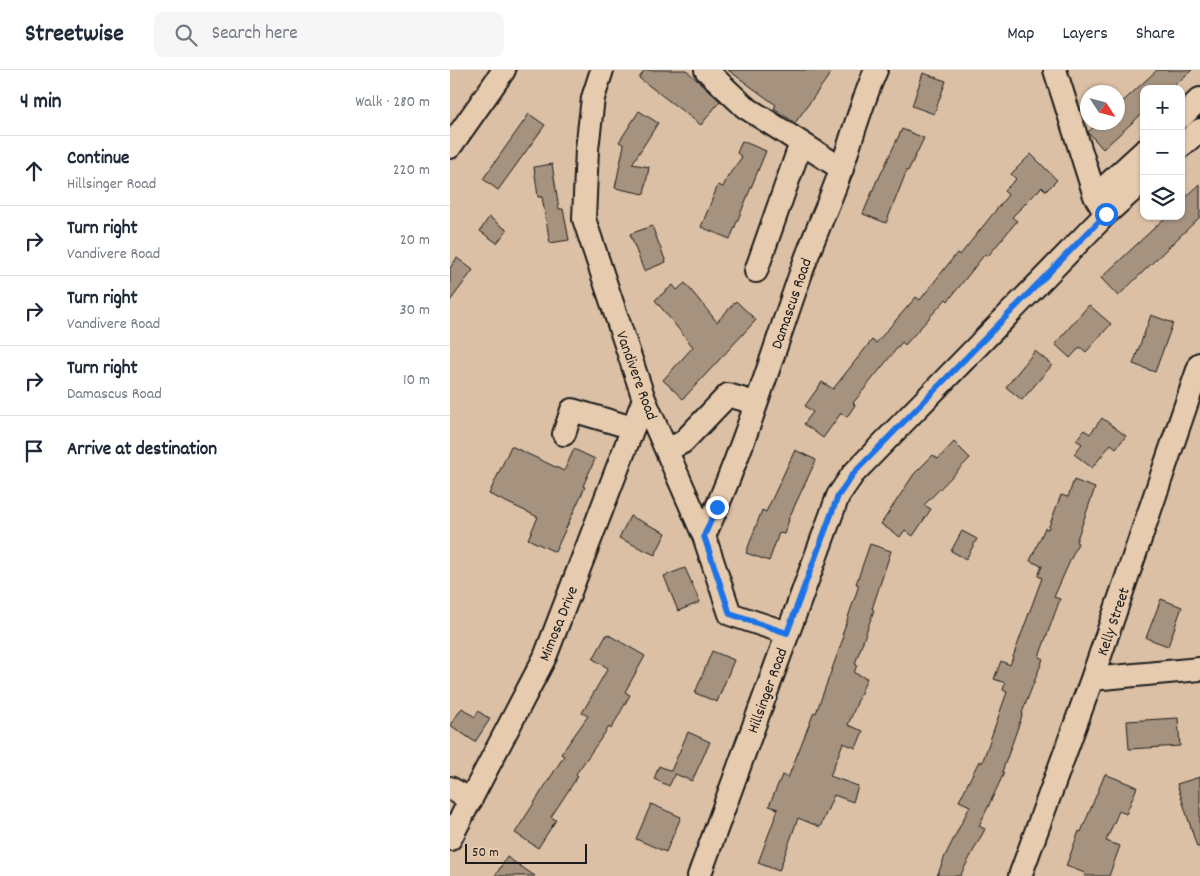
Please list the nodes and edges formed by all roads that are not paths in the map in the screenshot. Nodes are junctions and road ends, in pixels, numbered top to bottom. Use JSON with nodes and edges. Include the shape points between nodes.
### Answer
{"nodes":[{"id":1,"x":504,"y":70,"type":"edge"},
{"id":2,"x":602,"y":70,"type":"edge"},
{"id":3,"x":706,"y":70,"type":"edge"},
{"id":4,"x":876,"y":70,"type":"edge"},
{"id":5,"x":1055,"y":70,"type":"edge"},
{"id":6,"x":1200,"y":99,"type":"edge"},
{"id":7,"x":1185,"y":112,"type":"edge"},
{"id":8,"x":1200,"y":130,"type":"edge"},
{"id":9,"x":1185,"y":143,"type":"edge"},
{"id":10,"x":801,"y":144,"type":"junction"},
{"id":11,"x":450,"y":147,"type":"edge"},
{"id":12,"x":1140,"y":156,"type":"edge"},
{"id":13,"x":842,"y":169,"type":"junction"},
{"id":14,"x":1140,"y":182,"type":"edge"},
{"id":15,"x":1100,"y":205,"type":"junction"},
{"id":16,"x":756,"y":271,"type":"dead end"},
{"id":17,"x":1200,"y":364,"type":"edge"},
{"id":18,"x":644,"y":399,"type":"junction"},
{"id":19,"x":756,"y":403,"type":"junction"},
{"id":20,"x":633,"y":428,"type":"junction"},
{"id":21,"x":564,"y":434,"type":"dead end"},
{"id":22,"x":667,"y":450,"type":"junction"},
{"id":23,"x":704,"y":536,"type":"junction"},
{"id":24,"x":787,"y":633,"type":"junction"},
{"id":25,"x":1200,"y":670,"type":"edge"},
{"id":26,"x":1092,"y":679,"type":"junction"},
{"id":27,"x":450,"y":788,"type":"edge"},
{"id":28,"x":471,"y":800,"type":"junction"},
{"id":29,"x":450,"y":839,"type":"edge"},
{"id":30,"x":699,"y":876,"type":"edge"},
{"id":31,"x":1020,"y":876,"type":"edge"}],
"edges":[{"from":1,"to":11,"type":"street"},
{"from":2,"to":18,"type":"street","name":"Vandivere Road","via":[[593,98],[584,220]]},
{"from":3,"to":10,"type":"street","via":[[745,107]]},
{"from":4,"to":13,"type":"street","name":"Damascus Road","via":[[865,94]]},
{"from":5,"to":15,"type":"street"},
{"from":6,"to":7,"type":"street"},
{"from":8,"to":9,"type":"street"},
{"from":10,"to":13,"type":"street"},
{"from":10,"to":16,"type":"street"},
{"from":12,"to":15,"type":"street"},
{"from":13,"to":19,"type":"street","name":"Damascus Road","via":[[811,242]]},
{"from":14,"to":15,"type":"street","name":"Hillsinger Road"},
{"from":15,"to":24,"type":"street","name":"Hillsinger Road","via":[[853,474],[838,496]]},
{"from":17,"to":26,"type":"street","name":"Kelly Street"},
{"from":18,"to":20,"type":"street","name":"Mimosa Drive"},
{"from":18,"to":22,"type":"street","name":"Vandivere Road"},
{"from":19,"to":22,"type":"street","via":[[728,394],[683,442]]},
{"from":19,"to":23,"type":"street","name":"Damascus Road"},
{"from":20,"to":21,"type":"street","via":[[572,410]]},
{"from":20,"to":28,"type":"street","name":"Mimosa Drive","via":[[545,657]]},
{"from":22,"to":23,"type":"street","name":"Vandivere Road"},
{"from":23,"to":24,"type":"street","name":"Vandivere Road","via":[[730,614]]},
{"from":24,"to":30,"type":"street","name":"Hillsinger Road"},
{"from":25,"to":26,"type":"street"},
{"from":26,"to":31,"type":"street","name":"Kelly Street"},
{"from":27,"to":28,"type":"street"},
{"from":28,"to":29,"type":"street","name":"Mimosa Drive"}]}
